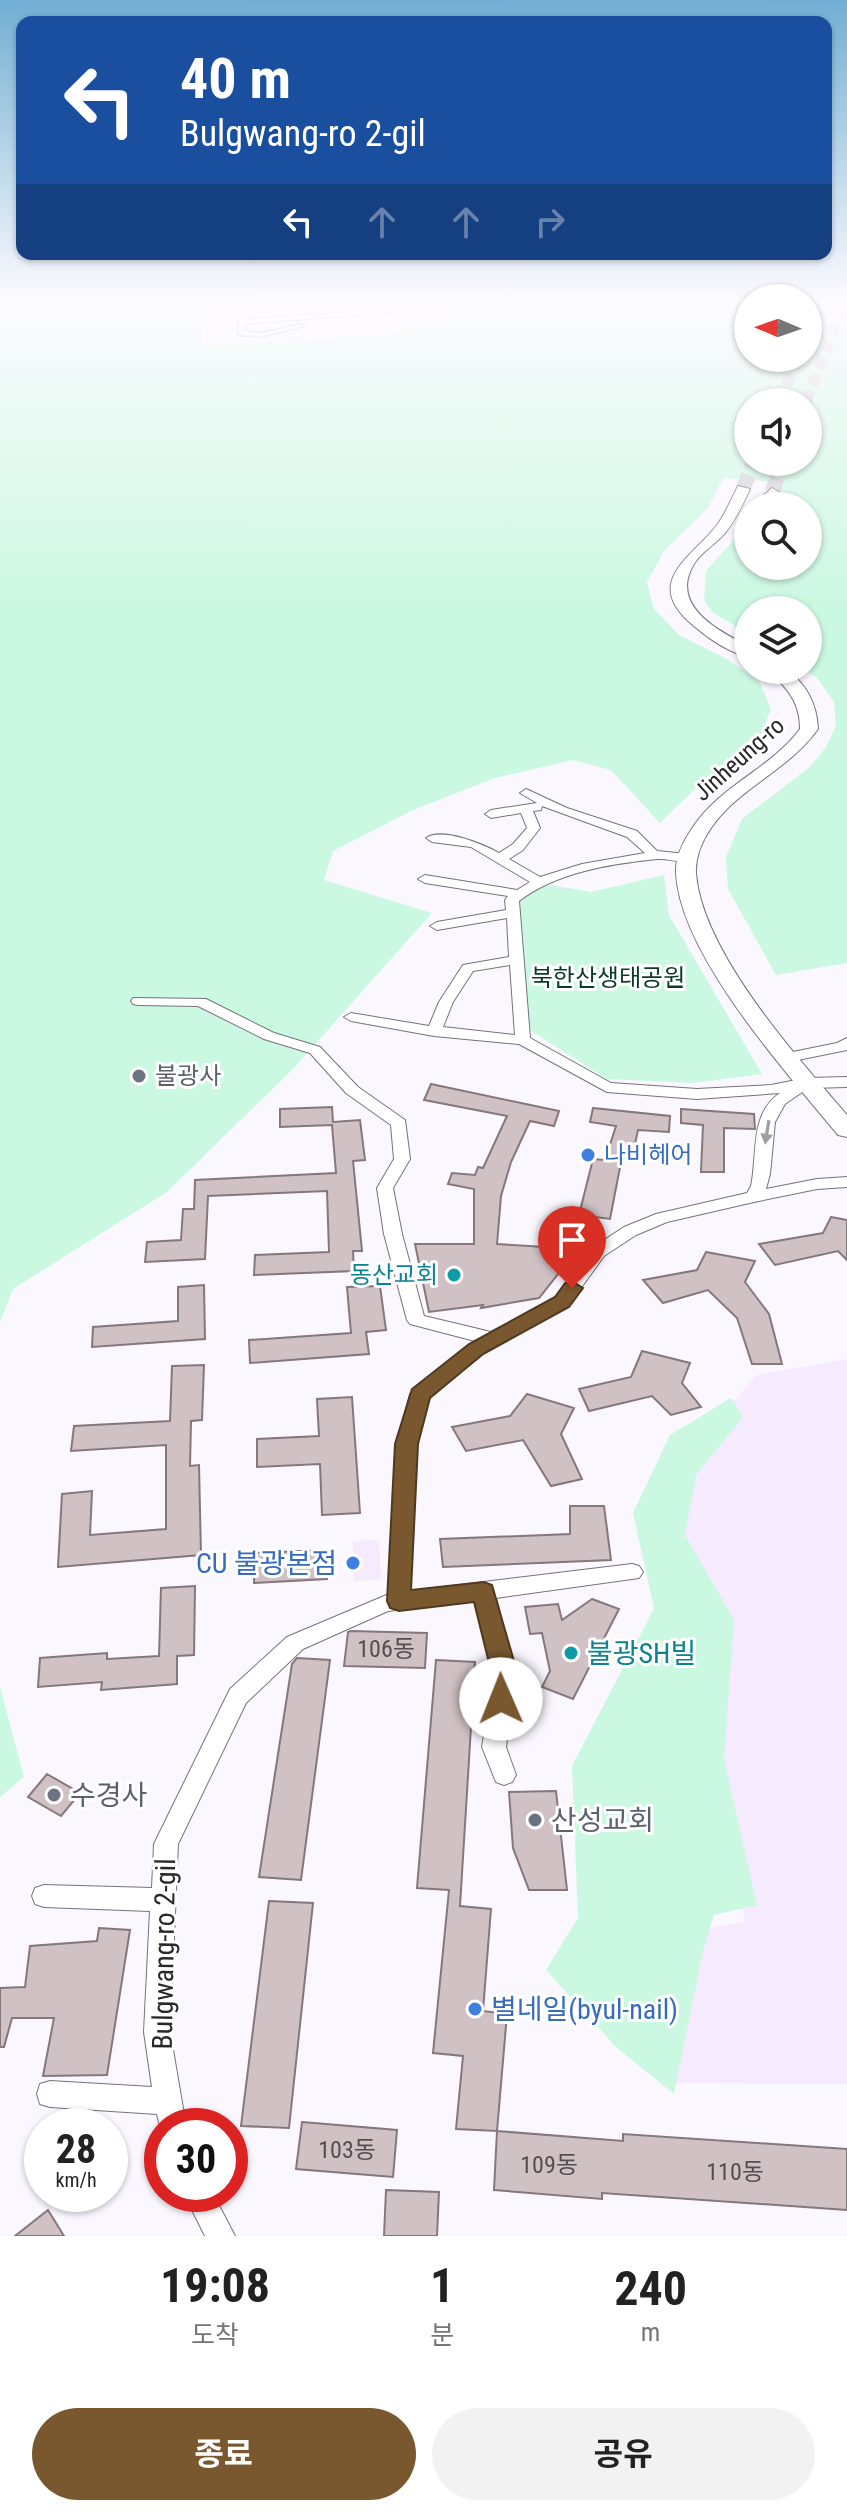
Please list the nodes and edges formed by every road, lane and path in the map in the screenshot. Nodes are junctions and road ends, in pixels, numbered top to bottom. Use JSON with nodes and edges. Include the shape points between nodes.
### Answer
{"nodes":[{"id":1,"x":743,"y":489,"type":"tunnel mouth"},
{"id":2,"x":734,"y":531,"type":"edge"},
{"id":3,"x":682,"y":581,"type":"junction"},
{"id":4,"x":734,"y":644,"type":"edge"},
{"id":5,"x":793,"y":684,"type":"edge"},
{"id":6,"x":526,"y":793,"type":"dead end"},
{"id":7,"x":552,"y":806,"type":"junction"},
{"id":8,"x":526,"y":809,"type":"junction"},
{"id":9,"x":491,"y":814,"type":"dead end"},
{"id":10,"x":432,"y":838,"type":"dead end"},
{"id":11,"x":660,"y":855,"type":"junction"},
{"id":12,"x":501,"y":858,"type":"junction"},
{"id":13,"x":687,"y":858,"type":"junction"},
{"id":14,"x":425,"y":879,"type":"dead end"},
{"id":15,"x":540,"y":882,"type":"junction"},
{"id":16,"x":518,"y":894,"type":"junction"},
{"id":17,"x":512,"y":913,"type":"junction"},
{"id":18,"x":437,"y":926,"type":"dead end"},
{"id":19,"x":515,"y":960,"type":"junction"},
{"id":20,"x":138,"y":1001,"type":"dead end"},
{"id":21,"x":351,"y":1017,"type":"dead end"},
{"id":22,"x":434,"y":1031,"type":"junction"},
{"id":23,"x":523,"y":1040,"type":"junction"},
{"id":24,"x":847,"y":1043,"type":"edge"},
{"id":25,"x":788,"y":1057,"type":"junction"},
{"id":26,"x":847,"y":1082,"type":"edge"},
{"id":27,"x":807,"y":1083,"type":"junction"},
{"id":28,"x":847,"y":1130,"type":"edge"},
{"id":29,"x":847,"y":1182,"type":"edge"},
{"id":30,"x":754,"y":1197,"type":"junction"},
{"id":31,"x":492,"y":1339,"type":"junction"},
{"id":32,"x":632,"y":1572,"type":"dead end"},
{"id":33,"x":484,"y":1591,"type":"junction"},
{"id":34,"x":399,"y":1601,"type":"junction"},
{"id":35,"x":504,"y":1775,"type":"dead end"},
{"id":36,"x":44,"y":1896,"type":"dead end"},
{"id":37,"x":162,"y":1900,"type":"junction"},
{"id":38,"x":50,"y":2094,"type":"dead end"},
{"id":39,"x":169,"y":2108,"type":"edge"},
{"id":40,"x":144,"y":2110,"type":"edge"},
{"id":41,"x":208,"y":2212,"type":"edge"},
{"id":42,"x":221,"y":2236,"type":"edge"}],
"edges":[{"from":1,"to":3,"type":"main road","via":[[731,516],[686,564]]},
{"from":2,"to":3,"type":"main road"},
{"from":3,"to":4,"type":"main road","via":[[680,597],[695,621]]},
{"from":5,"to":13,"type":"main road","name":"Jinheung-ro","via":[[806,703],[809,729],[781,763],[714,811]]},
{"from":6,"to":7,"type":"street"},
{"from":7,"to":8,"type":"street"},
{"from":7,"to":11,"type":"street","via":[[632,834]]},
{"from":8,"to":9,"type":"street"},
{"from":8,"to":12,"type":"street","via":[[534,828]]},
{"from":10,"to":12,"type":"street","via":[[474,844]]},
{"from":11,"to":13,"type":"street"},
{"from":11,"to":15,"type":"street","via":[[581,868]]},
{"from":12,"to":15,"type":"street"},
{"from":13,"to":25,"type":"main road","via":[[688,886],[709,941],[743,999]]},
{"from":14,"to":16,"type":"street"},
{"from":15,"to":16,"type":"street"},
{"from":16,"to":17,"type":"street"},
{"from":17,"to":18,"type":"street"},
{"from":17,"to":19,"type":"street"},
{"from":19,"to":22,"type":"street","via":[[468,968]]},
{"from":19,"to":23,"type":"street"},
{"from":20,"to":31,"type":"street","via":[[201,1002],[269,1036],[315,1050],[352,1090],[399,1123],[402,1159],[385,1188],[416,1320]]},
{"from":21,"to":22,"type":"street"},
{"from":22,"to":23,"type":"street"},
{"from":23,"to":27,"type":"street","via":[[607,1087],[697,1094]]},
{"from":24,"to":25,"type":"street"},
{"from":25,"to":27,"type":"main road"},
{"from":26,"to":27,"type":"street"},
{"from":27,"to":28,"type":"main road"},
{"from":27,"to":30,"type":"street","one_way":true,"via":[[777,1102],[769,1116],[763,1174]]},
{"from":29,"to":30,"type":"street"},
{"from":30,"to":31,"type":"street","via":[[662,1218],[630,1231],[598,1252],[562,1302]]},
{"from":31,"to":34,"type":"street","via":[[420,1394],[407,1444]]},
{"from":32,"to":33,"type":"street","name":"Bulgwang-ro 2-gil"},
{"from":33,"to":34,"type":"street","name":"Bulgwang-ro 2-gil"},
{"from":33,"to":35,"type":"street","via":[[505,1675],[494,1747]]},
{"from":34,"to":37,"type":"street","name":"Bulgwang-ro 2-gil","via":[[295,1643],[238,1696],[166,1844]]},
{"from":36,"to":37,"type":"street"},
{"from":37,"to":39,"type":"street","name":"Bulgwang-ro 2-gil","via":[[157,2032]]},
{"from":38,"to":40,"type":"street"},
{"from":41,"to":42,"type":"street"}]}
